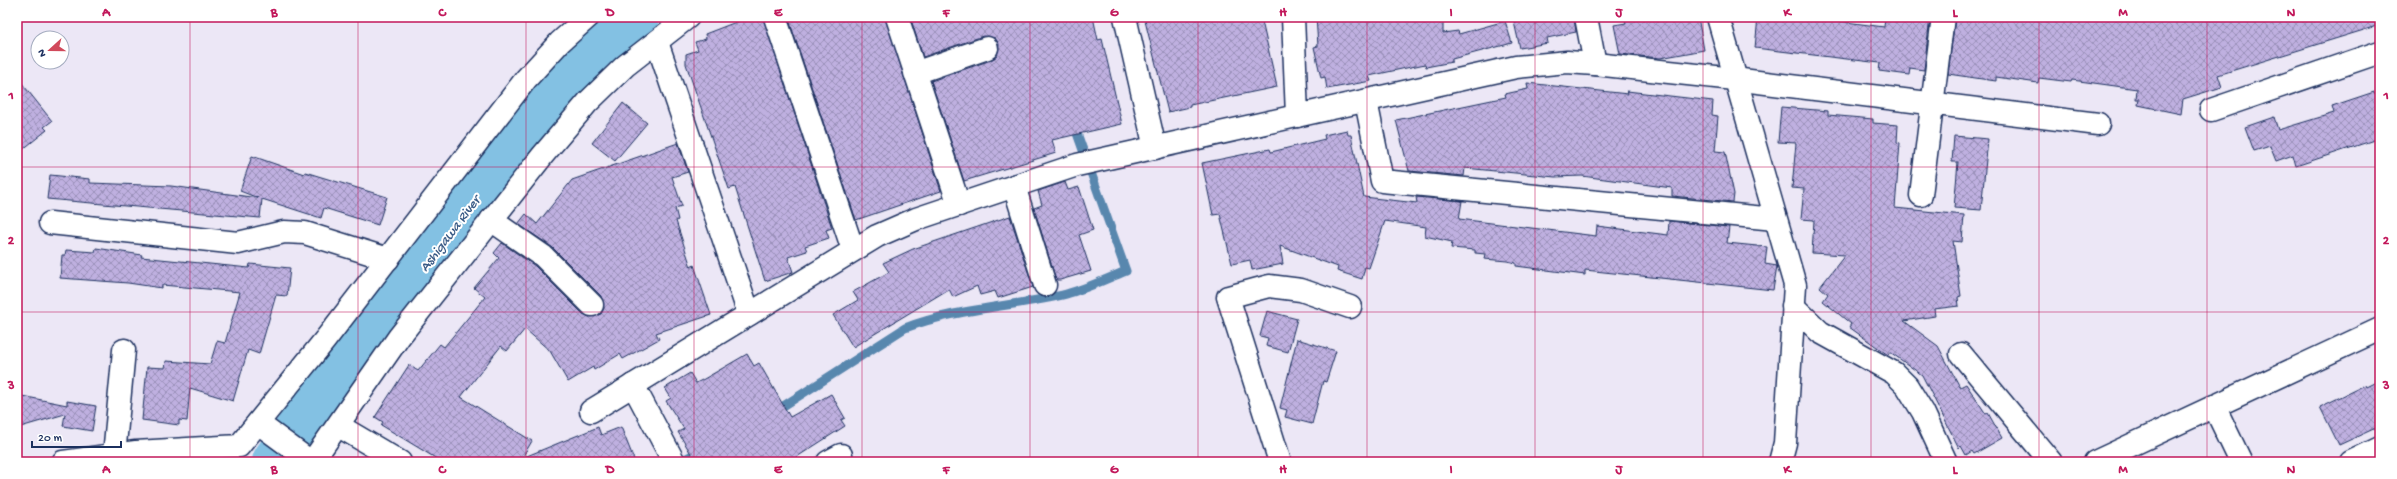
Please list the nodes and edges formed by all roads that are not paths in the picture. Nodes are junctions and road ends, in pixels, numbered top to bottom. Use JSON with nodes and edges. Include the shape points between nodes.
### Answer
{"nodes":[{"id":1,"x":588,"y":17,"type":"edge"},
{"id":2,"x":688,"y":17,"type":"edge"},
{"id":3,"x":774,"y":17,"type":"edge"},
{"id":4,"x":897,"y":17,"type":"edge"},
{"id":5,"x":1125,"y":17,"type":"edge"},
{"id":6,"x":1293,"y":17,"type":"edge"},
{"id":7,"x":1586,"y":17,"type":"edge"},
{"id":8,"x":1718,"y":17,"type":"edge"},
{"id":9,"x":1943,"y":17,"type":"edge"},
{"id":10,"x":657,"y":42,"type":"junction"},
{"id":11,"x":987,"y":48,"type":"dead end"},
{"id":12,"x":2380,"y":52,"type":"edge"},
{"id":13,"x":1595,"y":64,"type":"junction"},
{"id":14,"x":915,"y":73,"type":"junction"},
{"id":15,"x":1734,"y":78,"type":"junction"},
{"id":16,"x":1366,"y":101,"type":"junction"},
{"id":17,"x":1932,"y":103,"type":"junction"},
{"id":18,"x":2211,"y":110,"type":"dead end"},
{"id":19,"x":1297,"y":116,"type":"junction"},
{"id":20,"x":2098,"y":124,"type":"dead end"},
{"id":21,"x":1155,"y":148,"type":"junction"},
{"id":22,"x":1014,"y":186,"type":"junction"},
{"id":23,"x":1921,"y":195,"type":"dead end"},
{"id":24,"x":959,"y":205,"type":"junction"},
{"id":25,"x":1775,"y":219,"type":"junction"},
{"id":26,"x":491,"y":220,"type":"junction"},
{"id":27,"x":50,"y":223,"type":"dead end"},
{"id":28,"x":853,"y":250,"type":"junction"},
{"id":29,"x":388,"y":259,"type":"junction"},
{"id":30,"x":1045,"y":285,"type":"dead end"},
{"id":31,"x":592,"y":305,"type":"dead end"},
{"id":32,"x":1793,"y":306,"type":"junction"},
{"id":33,"x":1350,"y":307,"type":"dead end"},
{"id":34,"x":749,"y":314,"type":"junction"},
{"id":35,"x":2380,"y":329,"type":"edge"},
{"id":36,"x":124,"y":350,"type":"dead end"},
{"id":37,"x":1961,"y":354,"type":"dead end"},
{"id":38,"x":633,"y":385,"type":"junction"},
{"id":39,"x":2214,"y":406,"type":"junction"},
{"id":40,"x":590,"y":411,"type":"dead end"},
{"id":41,"x":258,"y":423,"type":"junction"},
{"id":42,"x":339,"y":426,"type":"junction"},
{"id":43,"x":2380,"y":448,"type":"edge"},
{"id":44,"x":234,"y":454,"type":"edge"},
{"id":45,"x":114,"y":455,"type":"junction"},
{"id":46,"x":673,"y":460,"type":"edge"},
{"id":47,"x":63,"y":462,"type":"edge"},
{"id":48,"x":312,"y":462,"type":"edge"},
{"id":49,"x":400,"y":462,"type":"edge"},
{"id":50,"x":1280,"y":462,"type":"edge"},
{"id":51,"x":1780,"y":462,"type":"edge"},
{"id":52,"x":1946,"y":462,"type":"edge"},
{"id":53,"x":2051,"y":462,"type":"edge"},
{"id":54,"x":2095,"y":462,"type":"edge"},
{"id":55,"x":2241,"y":462,"type":"edge"},
{"id":56,"x":2351,"y":462,"type":"edge"}],
"edges":[{"from":1,"to":29,"type":"street","via":[[560,42],[526,79]]},
{"from":2,"to":10,"type":"street"},
{"from":3,"to":28,"type":"street"},
{"from":4,"to":14,"type":"street"},
{"from":5,"to":21,"type":"street"},
{"from":6,"to":19,"type":"street"},
{"from":7,"to":13,"type":"street"},
{"from":8,"to":15,"type":"street"},
{"from":9,"to":17,"type":"street"},
{"from":10,"to":26,"type":"street","via":[[625,66],[588,102]]},
{"from":10,"to":34,"type":"street"},
{"from":11,"to":14,"type":"street"},
{"from":12,"to":18,"type":"street"},
{"from":13,"to":15,"type":"street"},
{"from":13,"to":16,"type":"street","via":[[1567,62],[1516,67]]},
{"from":14,"to":24,"type":"street"},
{"from":15,"to":17,"type":"street"},
{"from":15,"to":25,"type":"street"},
{"from":16,"to":19,"type":"street"},
{"from":16,"to":25,"type":"street","via":[[1382,180]]},
{"from":17,"to":20,"type":"street"},
{"from":17,"to":23,"type":"street"},
{"from":19,"to":21,"type":"street"},
{"from":21,"to":22,"type":"street","via":[[1077,165]]},
{"from":22,"to":24,"type":"street"},
{"from":22,"to":30,"type":"street"},
{"from":24,"to":28,"type":"street","via":[[909,222]]},
{"from":25,"to":32,"type":"street","via":[[1795,285]]},
{"from":26,"to":31,"type":"street","via":[[543,256]]},
{"from":26,"to":42,"type":"street","via":[[399,337]]},
{"from":27,"to":29,"type":"street","via":[[238,243],[284,232],[305,233]]},
{"from":28,"to":34,"type":"street"},
{"from":29,"to":41,"type":"street"},
{"from":32,"to":51,"type":"street","via":[[1785,443]]},
{"from":32,"to":52,"type":"street","via":[[1825,335],[1894,373],[1907,386],[1923,412]]},
{"from":33,"to":50,"type":"street","via":[[1301,290],[1269,286],[1228,297]]},
{"from":34,"to":38,"type":"street"},
{"from":35,"to":39,"type":"street"},
{"from":36,"to":45,"type":"street"},
{"from":37,"to":53,"type":"street"},
{"from":38,"to":40,"type":"street"},
{"from":38,"to":46,"type":"street"},
{"from":39,"to":54,"type":"street"},
{"from":39,"to":55,"type":"street"},
{"from":41,"to":44,"type":"street"},
{"from":41,"to":48,"type":"street"},
{"from":42,"to":48,"type":"street"},
{"from":42,"to":49,"type":"street"},
{"from":43,"to":56,"type":"street"},
{"from":44,"to":45,"type":"street"},
{"from":45,"to":47,"type":"street"}]}
